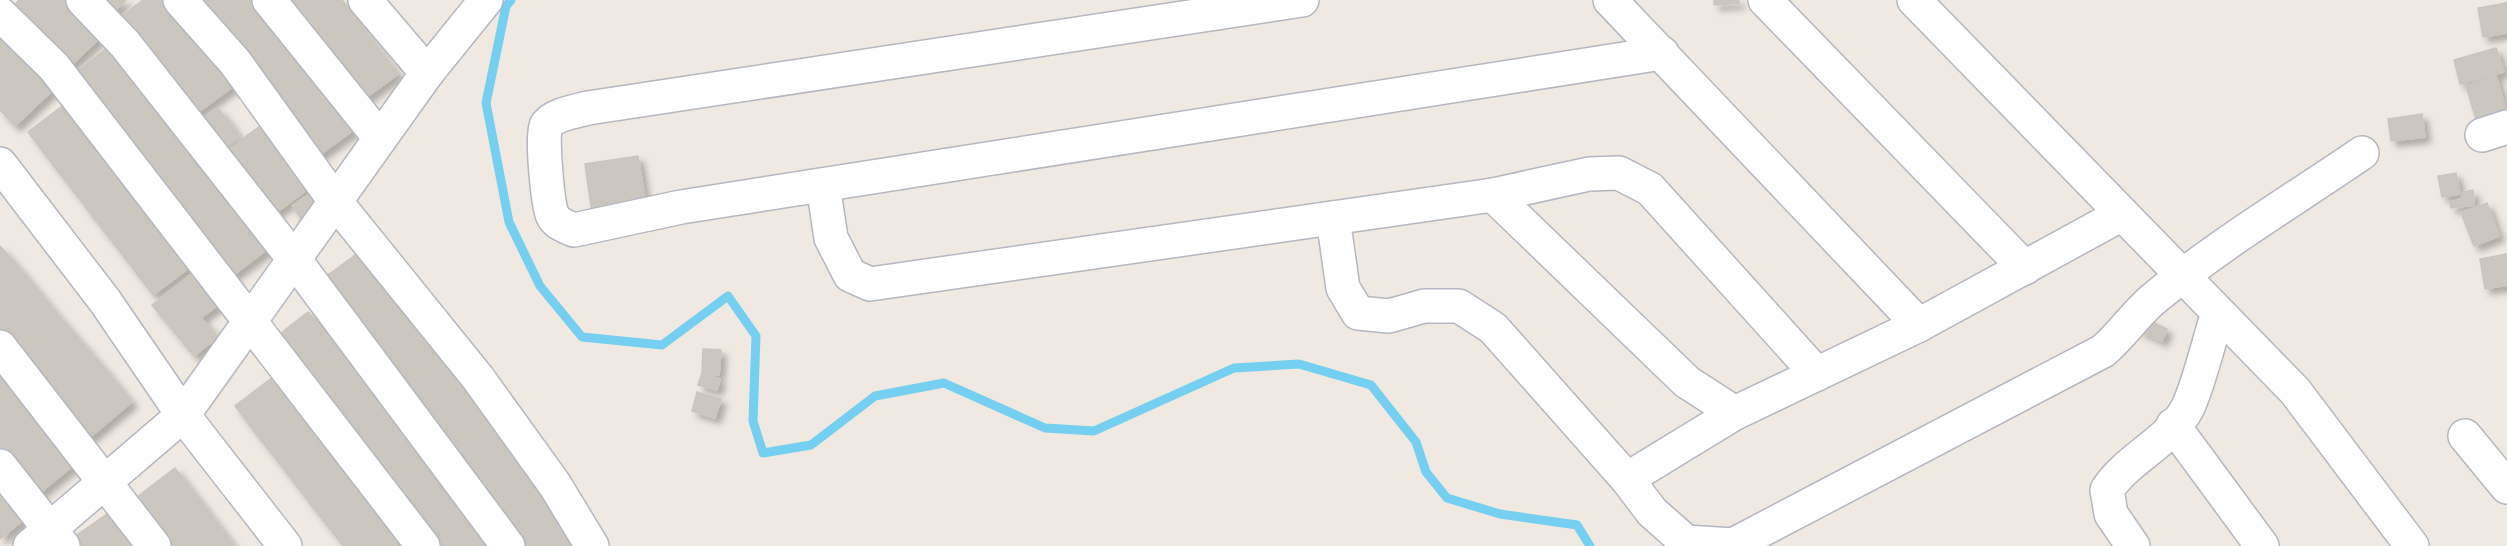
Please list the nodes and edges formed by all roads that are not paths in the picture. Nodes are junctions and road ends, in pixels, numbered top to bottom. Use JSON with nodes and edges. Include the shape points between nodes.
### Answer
{"nodes":[{"id":1,"x":82,"y":0,"type":"edge"},
{"id":2,"x":180,"y":0,"type":"edge"},
{"id":3,"x":269,"y":0,"type":"edge"},
{"id":4,"x":365,"y":0,"type":"edge"},
{"id":5,"x":486,"y":0,"type":"edge"},
{"id":6,"x":1302,"y":0,"type":"edge"},
{"id":7,"x":1610,"y":0,"type":"edge"},
{"id":8,"x":1765,"y":0,"type":"edge"},
{"id":9,"x":1914,"y":0,"type":"edge"},
{"id":10,"x":0,"y":14,"type":"edge"},
{"id":11,"x":1662,"y":53,"type":"junction"},
{"id":12,"x":427,"y":73,"type":"junction"},
{"id":13,"x":380,"y":138,"type":"junction"},
{"id":14,"x":2362,"y":153,"type":"dead end"},
{"id":15,"x":0,"y":164,"type":"edge"},
{"id":16,"x":823,"y":185,"type":"junction"},
{"id":17,"x":1492,"y":195,"type":"junction"},
{"id":18,"x":335,"y":201,"type":"junction"},
{"id":19,"x":2122,"y":214,"type":"junction"},
{"id":20,"x":1333,"y":218,"type":"junction"},
{"id":21,"x":294,"y":259,"type":"junction"},
{"id":22,"x":2025,"y":268,"type":"junction"},
{"id":23,"x":2183,"y":276,"type":"junction"},
{"id":24,"x":2218,"y":313,"type":"junction"},
{"id":25,"x":250,"y":319,"type":"junction"},
{"id":26,"x":1919,"y":325,"type":"junction"},
{"id":27,"x":0,"y":347,"type":"edge"},
{"id":28,"x":1818,"y":374,"type":"junction"},
{"id":29,"x":1735,"y":413,"type":"junction"},
{"id":30,"x":183,"y":416,"type":"junction"},
{"id":31,"x":2173,"y":425,"type":"junction"},
{"id":32,"x":2465,"y":436,"type":"dead end"},
{"id":33,"x":0,"y":466,"type":"edge"},
{"id":34,"x":1627,"y":479,"type":"junction"},
{"id":35,"x":105,"y":483,"type":"junction"},
{"id":36,"x":2507,"y":487,"type":"edge"},
{"id":37,"x":48,"y":540,"type":"edge"},
{"id":38,"x":154,"y":546,"type":"edge"},
{"id":39,"x":285,"y":546,"type":"edge"},
{"id":40,"x":423,"y":546,"type":"edge"},
{"id":41,"x":508,"y":546,"type":"edge"},
{"id":42,"x":592,"y":546,"type":"edge"},
{"id":43,"x":2133,"y":546,"type":"edge"},
{"id":44,"x":2262,"y":546,"type":"edge"},
{"id":45,"x":2412,"y":546,"type":"edge"}],
"edges":[{"from":1,"to":21,"type":"street","via":[[125,44]]},
{"from":2,"to":18,"type":"street","via":[[235,62]]},
{"from":3,"to":13,"type":"street"},
{"from":4,"to":12,"type":"street"},
{"from":5,"to":12,"type":"street"},
{"from":6,"to":16,"type":"street","via":[[588,108],[551,120],[545,126],[552,213],[559,224],[574,230],[681,207]]},
{"from":7,"to":11,"type":"street"},
{"from":8,"to":22,"type":"street"},
{"from":9,"to":19,"type":"street"},
{"from":10,"to":25,"type":"street","via":[[54,67]]},
{"from":11,"to":16,"type":"street"},
{"from":11,"to":26,"type":"street"},
{"from":12,"to":13,"type":"street"},
{"from":13,"to":18,"type":"street"},
{"from":14,"to":23,"type":"street"},
{"from":15,"to":30,"type":"street","via":[[105,301]]},
{"from":16,"to":20,"type":"street","via":[[831,238],[850,275],[870,284]]},
{"from":17,"to":20,"type":"street"},
{"from":17,"to":28,"type":"street","via":[[1619,173],[1650,189]]},
{"from":17,"to":29,"type":"street","via":[[1687,382]]},
{"from":18,"to":21,"type":"street"},
{"from":18,"to":42,"type":"street","via":[[478,378],[555,485]]},
{"from":19,"to":22,"type":"street"},
{"from":19,"to":23,"type":"street"},
{"from":20,"to":34,"type":"street","via":[[1343,288],[1358,313],[1389,316],[1424,306],[1459,306],[1492,328]]},
{"from":21,"to":25,"type":"street"},
{"from":21,"to":41,"type":"street"},
{"from":22,"to":26,"type":"street"},
{"from":23,"to":24,"type":"street"},
{"from":23,"to":34,"type":"street","via":[[2103,351],[1733,545],[1686,542],[1652,512]]},
{"from":24,"to":31,"type":"street","via":[[2187,410]]},
{"from":24,"to":45,"type":"street","via":[[2295,392]]},
{"from":25,"to":30,"type":"street"},
{"from":25,"to":40,"type":"street"},
{"from":26,"to":28,"type":"street"},
{"from":27,"to":35,"type":"street"},
{"from":28,"to":29,"type":"street"},
{"from":29,"to":34,"type":"street"},
{"from":30,"to":35,"type":"street"},
{"from":30,"to":39,"type":"street"},
{"from":31,"to":43,"type":"street","via":[[2116,476],[2107,490],[2111,514]]},
{"from":31,"to":44,"type":"street"},
{"from":32,"to":36,"type":"street"},
{"from":33,"to":37,"type":"street"},
{"from":35,"to":37,"type":"street"},
{"from":35,"to":38,"type":"street"}]}
